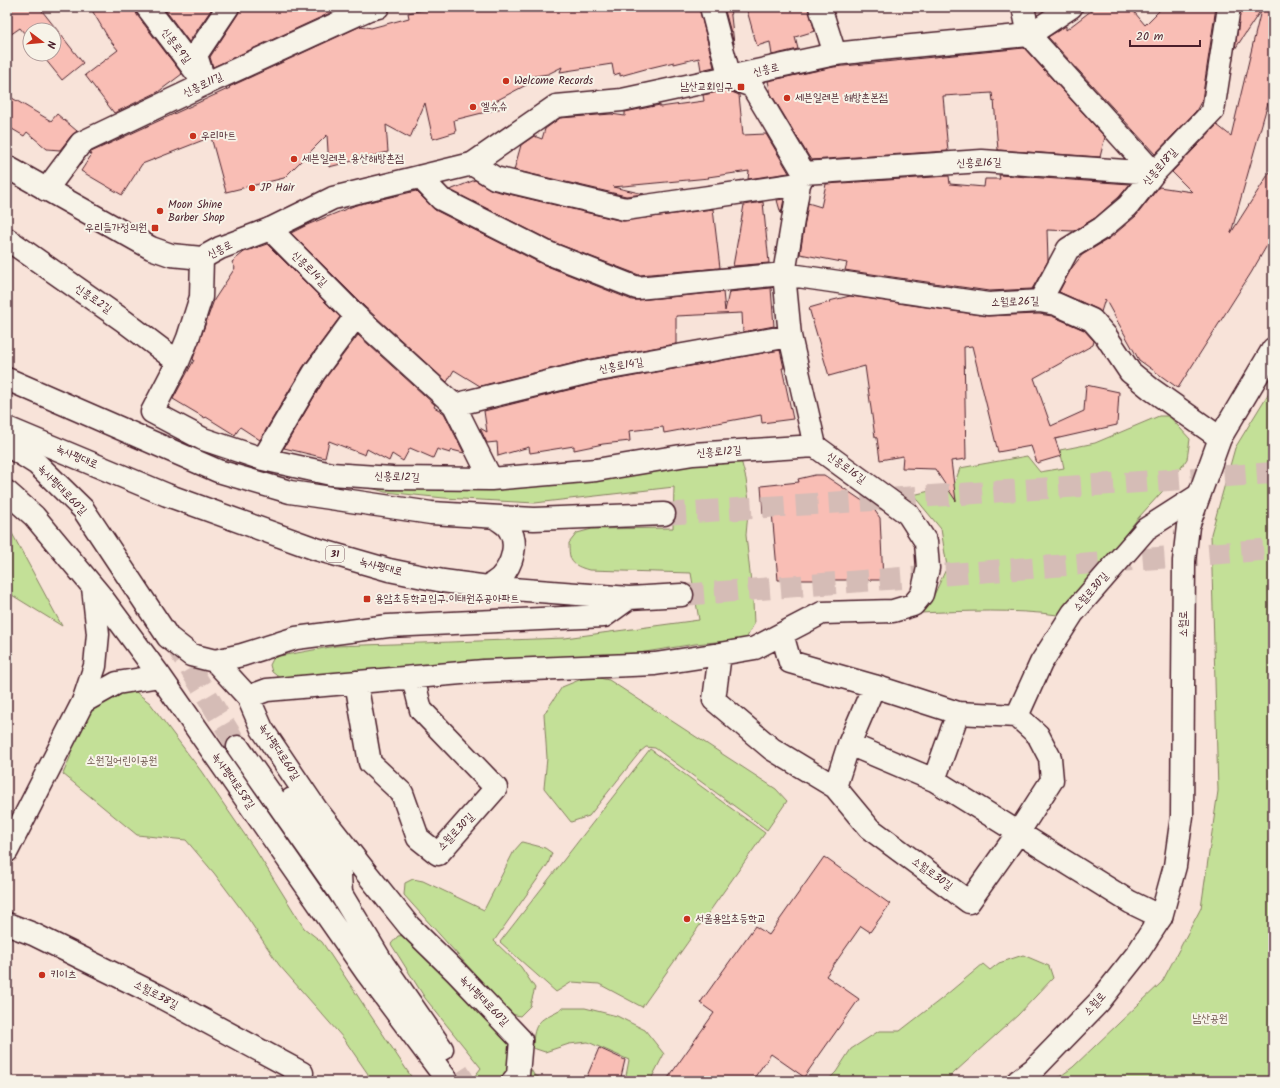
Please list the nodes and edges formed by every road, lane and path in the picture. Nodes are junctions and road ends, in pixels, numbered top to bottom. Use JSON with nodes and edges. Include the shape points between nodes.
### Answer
{"nodes":[{"id":1,"x":147,"y":7,"type":"edge"},
{"id":2,"x":228,"y":7,"type":"edge"},
{"id":3,"x":378,"y":7,"type":"edge"},
{"id":4,"x":711,"y":7,"type":"edge"},
{"id":5,"x":820,"y":7,"type":"edge"},
{"id":6,"x":1023,"y":7,"type":"edge"},
{"id":7,"x":1071,"y":7,"type":"edge"},
{"id":8,"x":1229,"y":7,"type":"edge"},
{"id":9,"x":1028,"y":34,"type":"junction"},
{"id":10,"x":835,"y":54,"type":"junction"},
{"id":11,"x":730,"y":78,"type":"junction"},
{"id":12,"x":205,"y":84,"type":"junction"},
{"id":13,"x":472,"y":164,"type":"junction"},
{"id":14,"x":7,"y":166,"type":"edge"},
{"id":15,"x":1154,"y":173,"type":"junction"},
{"id":16,"x":420,"y":177,"type":"junction"},
{"id":17,"x":801,"y":179,"type":"junction"},
{"id":18,"x":46,"y":190,"type":"junction"},
{"id":19,"x":270,"y":229,"type":"junction"},
{"id":20,"x":7,"y":239,"type":"edge"},
{"id":21,"x":202,"y":258,"type":"junction"},
{"id":22,"x":784,"y":274,"type":"junction"},
{"id":23,"x":1040,"y":300,"type":"junction"},
{"id":24,"x":356,"y":316,"type":"junction"},
{"id":25,"x":790,"y":336,"type":"junction"},
{"id":26,"x":1273,"y":349,"type":"edge"},
{"id":27,"x":178,"y":362,"type":"junction"},
{"id":28,"x":7,"y":379,"type":"edge"},
{"id":29,"x":454,"y":406,"type":"junction"},
{"id":30,"x":7,"y":428,"type":"edge"},
{"id":31,"x":1220,"y":438,"type":"junction"},
{"id":32,"x":7,"y":445,"type":"edge"},
{"id":33,"x":815,"y":446,"type":"junction"},
{"id":34,"x":263,"y":459,"type":"junction"},
{"id":35,"x":491,"y":479,"type":"junction"},
{"id":36,"x":7,"y":492,"type":"edge"},
{"id":37,"x":1199,"y":495,"type":"junction"},
{"id":38,"x":664,"y":514,"type":"tunnel mouth"},
{"id":39,"x":494,"y":517,"type":"junction"},
{"id":40,"x":93,"y":587,"type":"junction"},
{"id":41,"x":488,"y":587,"type":"junction"},
{"id":42,"x":682,"y":596,"type":"tunnel mouth"},
{"id":43,"x":628,"y":598,"type":"junction"},
{"id":44,"x":782,"y":634,"type":"junction"},
{"id":45,"x":720,"y":654,"type":"junction"},
{"id":46,"x":215,"y":661,"type":"junction"},
{"id":47,"x":160,"y":676,"type":"junction"},
{"id":48,"x":413,"y":678,"type":"junction"},
{"id":49,"x":356,"y":682,"type":"junction"},
{"id":50,"x":874,"y":686,"type":"junction"},
{"id":51,"x":248,"y":697,"type":"junction"},
{"id":52,"x":83,"y":702,"type":"junction"},
{"id":53,"x":958,"y":713,"type":"junction"},
{"id":54,"x":1017,"y":716,"type":"junction"},
{"id":55,"x":849,"y":744,"type":"junction"},
{"id":56,"x":238,"y":747,"type":"tunnel mouth"},
{"id":57,"x":934,"y":780,"type":"junction"},
{"id":58,"x":834,"y":787,"type":"junction"},
{"id":59,"x":1018,"y":833,"type":"junction"},
{"id":60,"x":7,"y":851,"type":"edge"},
{"id":61,"x":341,"y":894,"type":"junction"},
{"id":62,"x":1161,"y":917,"type":"junction"},
{"id":63,"x":7,"y":924,"type":"edge"},
{"id":64,"x":302,"y":1073,"type":"dead end"},
{"id":65,"x":452,"y":1076,"type":"edge"},
{"id":66,"x":513,"y":1081,"type":"edge"},
{"id":67,"x":1018,"y":1081,"type":"edge"}],
"edges":[{"from":1,"to":12,"type":"street","name":"신흥로9길"},
{"from":2,"to":12,"type":"street","via":[[196,56]]},
{"from":3,"to":12,"type":"street","name":"신흥로11길"},
{"from":4,"to":11,"type":"street"},
{"from":5,"to":10,"type":"street"},
{"from":6,"to":9,"type":"street"},
{"from":7,"to":9,"type":"street","name":"신흥로"},
{"from":8,"to":15,"type":"street","name":"신흥로18길","via":[[1213,111]]},
{"from":9,"to":10,"type":"street","name":"신흥로"},
{"from":9,"to":15,"type":"street"},
{"from":10,"to":11,"type":"street","name":"신흥로"},
{"from":11,"to":13,"type":"street","name":"신흥로","via":[[622,100],[556,106]]},
{"from":11,"to":17,"type":"street","via":[[752,86]]},
{"from":12,"to":18,"type":"street","name":"신흥로11길","via":[[81,144]]},
{"from":13,"to":16,"type":"street","name":"신흥로"},
{"from":13,"to":17,"type":"street","via":[[495,178],[625,209]]},
{"from":14,"to":18,"type":"street","name":"신흥로"},
{"from":15,"to":17,"type":"street","name":"신흥로16길","via":[[982,161]]},
{"from":15,"to":23,"type":"street","name":"신흥로18길","via":[[1128,206],[1102,228],[1068,249]]},
{"from":16,"to":19,"type":"street","name":"신흥로","via":[[334,198]]},
{"from":16,"to":22,"type":"street","via":[[441,200],[548,253],[636,288]]},
{"from":17,"to":22,"type":"street","name":"신흥로16길"},
{"from":18,"to":21,"type":"street","name":"신흥로","via":[[151,248],[170,255]]},
{"from":19,"to":21,"type":"street","name":"신흥로","via":[[220,248]]},
{"from":19,"to":24,"type":"street","name":"신흥로14길"},
{"from":20,"to":27,"type":"street","name":"신흥로2길"},
{"from":21,"to":27,"type":"street","name":"신흥로12길","via":[[201,297]]},
{"from":22,"to":23,"type":"street","name":"소월로26길","via":[[988,304]]},
{"from":22,"to":25,"type":"street","name":"신흥로16길"},
{"from":23,"to":31,"type":"street","name":"소월로26길","via":[[1056,304],[1092,320],[1130,372]]},
{"from":24,"to":29,"type":"street","name":"신흥로14길"},
{"from":24,"to":34,"type":"street","via":[[314,373]]},
{"from":25,"to":29,"type":"street","name":"신흥로14길","via":[[593,371]]},
{"from":25,"to":33,"type":"street","name":"신흥로16길"},
{"from":26,"to":31,"type":"street","name":"소월로"},
{"from":27,"to":34,"type":"street","name":"신흥로12길","via":[[152,412],[203,439]]},
{"from":28,"to":39,"type":"street","via":[[218,471],[290,492],[432,513]]},
{"from":29,"to":35,"type":"street","name":"신흥로14길"},
{"from":30,"to":41,"type":"street","name":"녹사평대로","number":"31","via":[[167,495],[316,549],[389,570]]},
{"from":31,"to":37,"type":"street","name":"소월로"},
{"from":32,"to":46,"type":"street","name":"녹사평대로60길","via":[[37,464],[83,509],[168,637],[191,655]]},
{"from":33,"to":35,"type":"street","name":"신흥로12길","via":[[693,454],[596,470]]},
{"from":33,"to":44,"type":"street","name":"신흥로16길","via":[[908,514],[926,542],[928,568],[922,594],[913,605],[893,611],[822,612]]},
{"from":34,"to":35,"type":"street","name":"신흥로12길","via":[[331,474],[392,478]]},
{"from":36,"to":40,"type":"street","name":"녹사평대로58길","via":[[34,516]]},
{"from":37,"to":54,"type":"street","name":"소월로30길","via":[[1146,529],[1073,613],[1041,663]]},
{"from":37,"to":62,"type":"street","name":"소월로","via":[[1188,526],[1184,561],[1182,816],[1175,866]]},
{"from":38,"to":39,"type":"street","via":[[534,519]]},
{"from":39,"to":41,"type":"street","via":[[508,528],[514,538],[513,552],[500,578]]},
{"from":40,"to":47,"type":"street","name":"녹사평대로58길"},
{"from":40,"to":52,"type":"street","via":[[98,634],[95,666]]},
{"from":41,"to":43,"type":"street","name":"녹사평대로","number":"31"},
{"from":42,"to":43,"type":"street","name":"녹사평대로","number":"31"},
{"from":43,"to":46,"type":"street","via":[[604,616],[388,626],[296,638]]},
{"from":44,"to":45,"type":"street","via":[[755,648]]},
{"from":44,"to":50,"type":"street","via":[[790,662]]},
{"from":45,"to":48,"type":"street","via":[[655,664],[484,671]]},
{"from":45,"to":58,"type":"street","name":"소월로30길","via":[[714,700],[772,749]]},
{"from":46,"to":51,"type":"street","name":"녹사평대로60길"},
{"from":47,"to":52,"type":"street","via":[[117,683]]},
{"from":47,"to":65,"type":"street","name":"녹사평대로58길","via":[[367,973]]},
{"from":48,"to":49,"type":"street"},
{"from":48,"to":49,"type":"street","name":"소월로30길","via":[[422,710],[496,788],[438,854],[418,838],[402,793],[370,763]]},
{"from":49,"to":51,"type":"street","via":[[267,690]]},
{"from":50,"to":53,"type":"street"},
{"from":50,"to":55,"type":"street"},
{"from":51,"to":61,"type":"street","via":[[249,733],[340,874]]},
{"from":51,"to":66,"type":"street","name":"녹사평대로60길","via":[[262,729],[316,809],[369,876],[409,926],[521,1040],[518,1075]]},
{"from":52,"to":60,"type":"street"},
{"from":53,"to":54,"type":"street"},
{"from":53,"to":57,"type":"street"},
{"from":54,"to":59,"type":"street","name":"소월로30길","via":[[1038,735],[1050,758],[1052,780]]},
{"from":55,"to":57,"type":"street"},
{"from":55,"to":58,"type":"street"},
{"from":56,"to":61,"type":"street","name":"녹사평대로58길"},
{"from":57,"to":59,"type":"street"},
{"from":58,"to":59,"type":"street","name":"소월로30길","via":[[869,828],[969,902]]},
{"from":59,"to":62,"type":"street","via":[[1130,902]]},
{"from":61,"to":65,"type":"street","name":"녹사평대로58길"},
{"from":62,"to":67,"type":"street","name":"소월로","via":[[1137,954],[1099,1002],[1034,1069]]},
{"from":63,"to":64,"type":"street","name":"소월로38길","via":[[33,934],[159,996]]}]}
